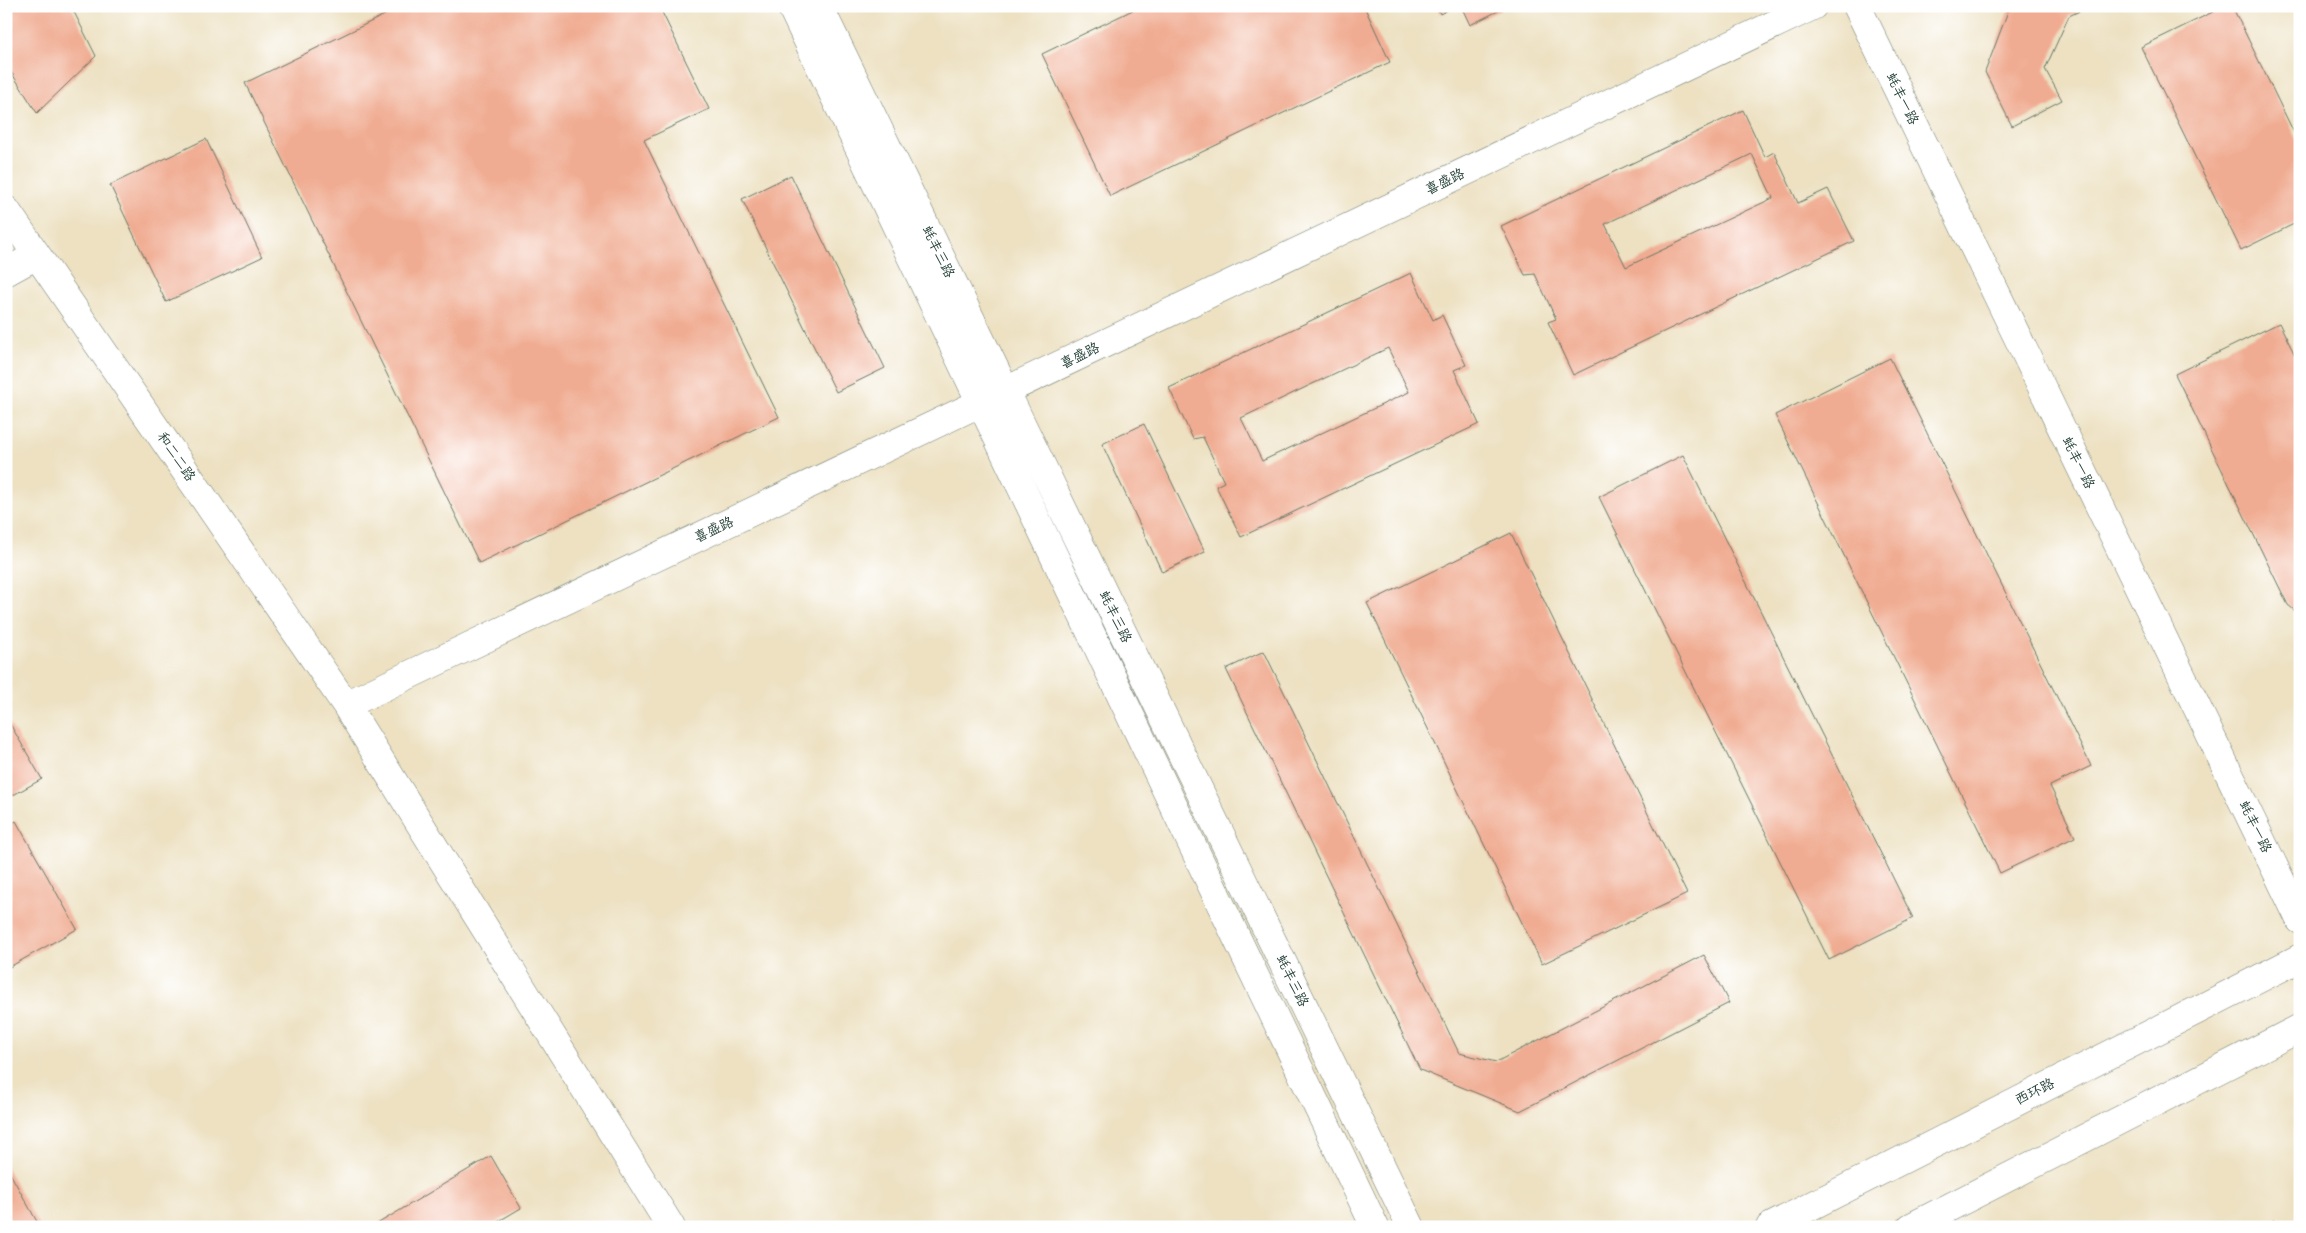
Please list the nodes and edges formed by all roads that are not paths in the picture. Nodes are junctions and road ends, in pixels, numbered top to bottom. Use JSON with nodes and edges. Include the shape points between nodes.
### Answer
{"nodes":[{"id":1,"x":791,"y":6,"type":"edge"},
{"id":2,"x":819,"y":6,"type":"edge"},
{"id":3,"x":1813,"y":6,"type":"edge"},
{"id":4,"x":1857,"y":6,"type":"edge"},
{"id":5,"x":6,"y":210,"type":"edge"},
{"id":6,"x":37,"y":255,"type":"junction"},
{"id":7,"x":6,"y":272,"type":"edge"},
{"id":8,"x":1006,"y":391,"type":"junction"},
{"id":9,"x":980,"y":403,"type":"junction"},
{"id":10,"x":346,"y":705,"type":"junction"},
{"id":11,"x":2300,"y":920,"type":"edge"},
{"id":12,"x":2300,"y":958,"type":"edge"},
{"id":13,"x":2300,"y":1028,"type":"edge"},
{"id":14,"x":671,"y":1227,"type":"edge"},
{"id":15,"x":1375,"y":1227,"type":"edge"},
{"id":16,"x":1411,"y":1227,"type":"edge"},
{"id":17,"x":1770,"y":1227,"type":"edge"},
{"id":18,"x":1911,"y":1227,"type":"edge"}],
"edges":[{"from":1,"to":9,"type":"street","name":"蚝丰三路"},
{"from":2,"to":8,"type":"street","name":"蚝丰三路"},
{"from":3,"to":8,"type":"street","name":"喜盛路"},
{"from":4,"to":11,"type":"street","name":"蚝丰一路"},
{"from":5,"to":6,"type":"street","name":"和二二路"},
{"from":6,"to":7,"type":"street"},
{"from":6,"to":10,"type":"street","name":"和二二路"},
{"from":8,"to":9,"type":"street","name":"喜盛路"},
{"from":8,"to":16,"type":"street","name":"蚝丰三路"},
{"from":9,"to":10,"type":"street","name":"喜盛路"},
{"from":9,"to":15,"type":"street","name":"蚝丰三路"},
{"from":10,"to":14,"type":"street","name":"和二二路"},
{"from":12,"to":17,"type":"street","name":"西环路"},
{"from":13,"to":18,"type":"street"}]}
